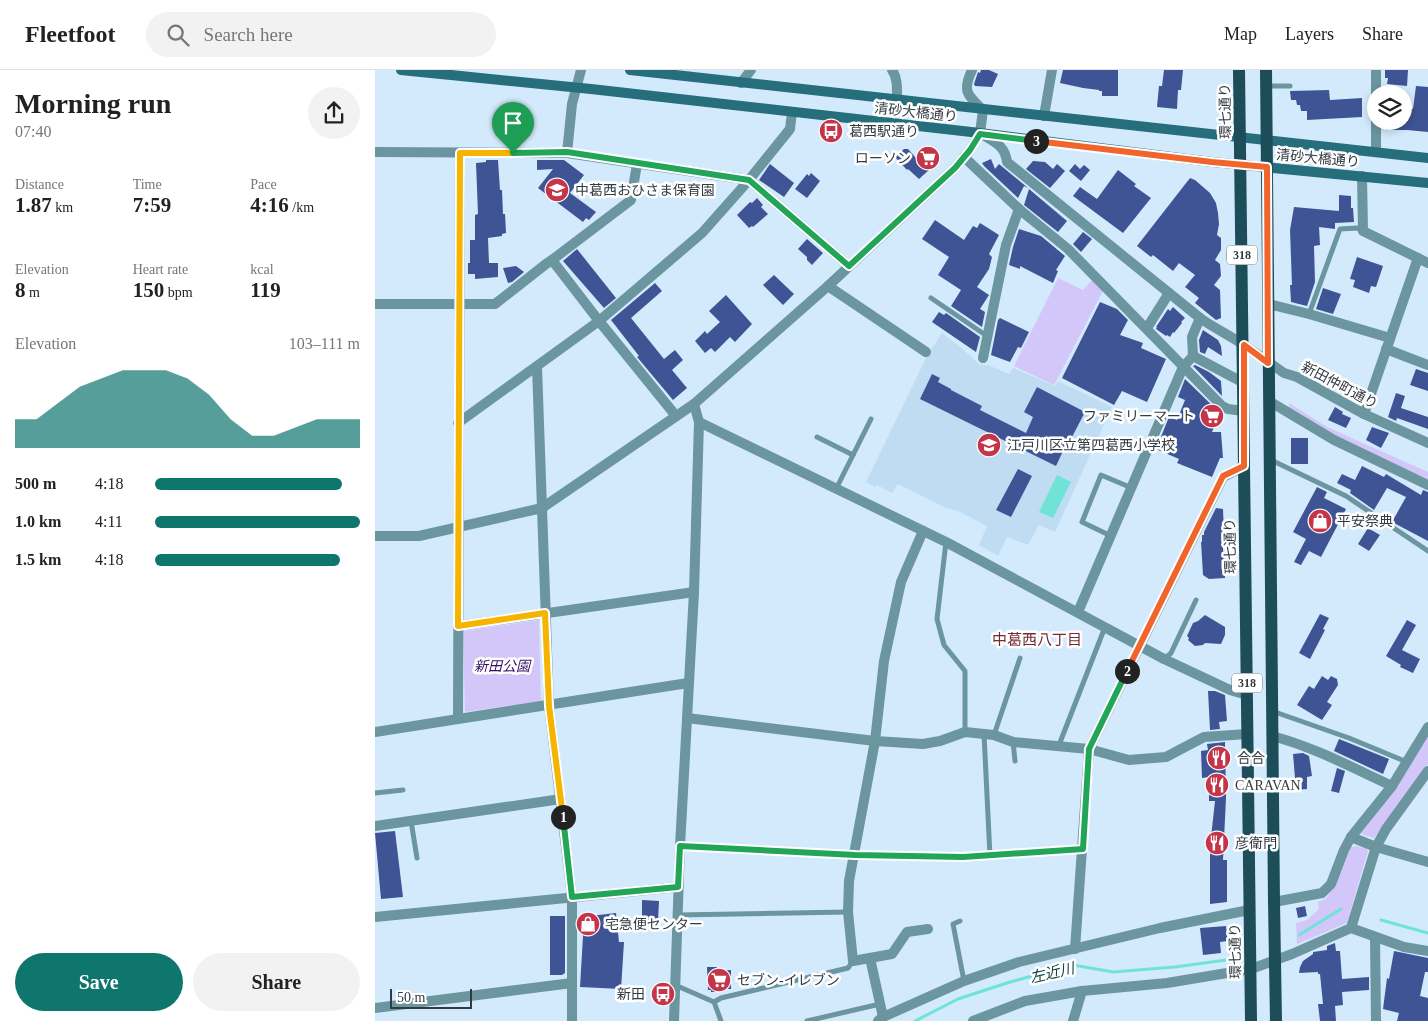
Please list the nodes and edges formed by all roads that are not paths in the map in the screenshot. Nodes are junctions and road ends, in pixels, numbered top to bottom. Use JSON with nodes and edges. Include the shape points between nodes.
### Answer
{"nodes":[{"id":1,"x":401,"y":70,"type":"edge"},
{"id":2,"x":581,"y":70,"type":"edge"},
{"id":3,"x":630,"y":70,"type":"edge"},
{"id":4,"x":751,"y":70,"type":"edge"},
{"id":5,"x":892,"y":70,"type":"edge"},
{"id":6,"x":972,"y":70,"type":"edge"},
{"id":7,"x":1053,"y":70,"type":"edge"},
{"id":8,"x":1239,"y":70,"type":"edge"},
{"id":9,"x":1266,"y":70,"type":"edge"},
{"id":10,"x":1375,"y":70,"type":"edge"},
{"id":11,"x":678,"y":73,"type":"edge"},
{"id":12,"x":741,"y":83,"type":"junction"},
{"id":13,"x":1266,"y":86,"type":"junction"},
{"id":14,"x":1290,"y":86,"type":"dead end"},
{"id":15,"x":576,"y":88,"type":"junction"},
{"id":16,"x":897,"y":100,"type":"junction"},
{"id":17,"x":983,"y":110,"type":"junction"},
{"id":18,"x":792,"y":112,"type":"junction"},
{"id":19,"x":1044,"y":116,"type":"junction"},
{"id":20,"x":980,"y":134,"type":"junction"},
{"id":21,"x":1240,"y":137,"type":"junction"},
{"id":22,"x":1267,"y":140,"type":"junction"},
{"id":23,"x":375,"y":152,"type":"edge"},
{"id":24,"x":567,"y":152,"type":"junction"},
{"id":25,"x":1376,"y":152,"type":"junction"},
{"id":26,"x":460,"y":153,"type":"junction"},
{"id":27,"x":964,"y":157,"type":"junction"},
{"id":28,"x":1428,"y":158,"type":"edge"},
{"id":29,"x":637,"y":164,"type":"junction"},
{"id":30,"x":1240,"y":165,"type":"junction"},
{"id":31,"x":1267,"y":167,"type":"junction"},
{"id":32,"x":1362,"y":176,"type":"junction"},
{"id":33,"x":749,"y":180,"type":"junction"},
{"id":34,"x":1428,"y":183,"type":"edge"},
{"id":35,"x":1019,"y":209,"type":"junction"},
{"id":36,"x":1363,"y":231,"type":"junction"},
{"id":37,"x":1418,"y":258,"type":"junction"},
{"id":38,"x":552,"y":260,"type":"junction"},
{"id":39,"x":1428,"y":263,"type":"edge"},
{"id":40,"x":849,"y":266,"type":"junction"},
{"id":41,"x":828,"y":286,"type":"junction"},
{"id":42,"x":1169,"y":294,"type":"junction"},
{"id":43,"x":931,"y":298,"type":"dead end"},
{"id":44,"x":375,"y":304,"type":"edge"},
{"id":45,"x":459,"y":304,"type":"junction"},
{"id":46,"x":1269,"y":304,"type":"junction"},
{"id":47,"x":1309,"y":314,"type":"junction"},
{"id":48,"x":1200,"y":318,"type":"junction"},
{"id":49,"x":599,"y":321,"type":"junction"},
{"id":50,"x":1147,"y":328,"type":"junction"},
{"id":51,"x":987,"y":336,"type":"junction"},
{"id":52,"x":1390,"y":338,"type":"junction"},
{"id":53,"x":1244,"y":345,"type":"junction"},
{"id":54,"x":1386,"y":349,"type":"junction"},
{"id":55,"x":926,"y":352,"type":"dead end"},
{"id":56,"x":1193,"y":356,"type":"junction"},
{"id":57,"x":983,"y":358,"type":"dead end"},
{"id":58,"x":1268,"y":363,"type":"junction"},
{"id":59,"x":1428,"y":365,"type":"edge"},
{"id":60,"x":1183,"y":366,"type":"junction"},
{"id":61,"x":537,"y":367,"type":"junction"},
{"id":62,"x":1244,"y":383,"type":"junction"},
{"id":63,"x":1269,"y":401,"type":"junction"},
{"id":64,"x":694,"y":404,"type":"junction"},
{"id":65,"x":1244,"y":410,"type":"junction"},
{"id":66,"x":1364,"y":414,"type":"junction"},
{"id":67,"x":676,"y":416,"type":"junction"},
{"id":68,"x":871,"y":419,"type":"dead end"},
{"id":69,"x":699,"y":422,"type":"junction"},
{"id":70,"x":458,"y":423,"type":"junction"},
{"id":71,"x":817,"y":437,"type":"dead end"},
{"id":72,"x":1428,"y":443,"type":"edge"},
{"id":73,"x":853,"y":455,"type":"junction"},
{"id":74,"x":1270,"y":459,"type":"junction"},
{"id":75,"x":1244,"y":466,"type":"junction"},
{"id":76,"x":1428,"y":485,"type":"edge"},
{"id":77,"x":1132,"y":488,"type":"junction"},
{"id":78,"x":836,"y":489,"type":"junction"},
{"id":79,"x":542,"y":508,"type":"junction"},
{"id":80,"x":458,"y":527,"type":"junction"},
{"id":81,"x":923,"y":531,"type":"junction"},
{"id":82,"x":375,"y":536,"type":"edge"},
{"id":83,"x":1111,"y":536,"type":"junction"},
{"id":84,"x":946,"y":542,"type":"junction"},
{"id":85,"x":1428,"y":551,"type":"edge"},
{"id":86,"x":694,"y":592,"type":"junction"},
{"id":87,"x":1195,"y":600,"type":"dead end"},
{"id":88,"x":1078,"y":612,"type":"junction"},
{"id":89,"x":545,"y":613,"type":"junction"},
{"id":90,"x":458,"y":626,"type":"junction"},
{"id":91,"x":1105,"y":627,"type":"junction"},
{"id":92,"x":1139,"y":646,"type":"junction"},
{"id":93,"x":1020,"y":658,"type":"dead end"},
{"id":94,"x":1164,"y":659,"type":"junction"},
{"id":95,"x":689,"y":684,"type":"junction"},
{"id":96,"x":1247,"y":695,"type":"junction"},
{"id":97,"x":549,"y":706,"type":"junction"},
{"id":98,"x":1272,"y":710,"type":"junction"},
{"id":99,"x":687,"y":718,"type":"junction"},
{"id":100,"x":457,"y":719,"type":"junction"},
{"id":101,"x":1428,"y":727,"type":"edge"},
{"id":102,"x":375,"y":732,"type":"edge"},
{"id":103,"x":965,"y":732,"type":"junction"},
{"id":104,"x":989,"y":734,"type":"junction"},
{"id":105,"x":1247,"y":734,"type":"junction"},
{"id":106,"x":1272,"y":736,"type":"junction"},
{"id":107,"x":875,"y":742,"type":"junction"},
{"id":108,"x":1013,"y":742,"type":"junction"},
{"id":109,"x":1059,"y":745,"type":"junction"},
{"id":110,"x":1089,"y":749,"type":"junction"},
{"id":111,"x":1015,"y":762,"type":"dead end"},
{"id":112,"x":1407,"y":763,"type":"junction"},
{"id":113,"x":1428,"y":771,"type":"edge"},
{"id":114,"x":1392,"y":786,"type":"junction"},
{"id":115,"x":403,"y":790,"type":"dead end"},
{"id":116,"x":375,"y":793,"type":"edge"},
{"id":117,"x":561,"y":799,"type":"junction"},
{"id":118,"x":411,"y":821,"type":"junction"},
{"id":119,"x":375,"y":826,"type":"edge"},
{"id":120,"x":1351,"y":837,"type":"junction"},
{"id":121,"x":680,"y":846,"type":"junction"},
{"id":122,"x":1376,"y":847,"type":"junction"},
{"id":123,"x":1083,"y":849,"type":"junction"},
{"id":124,"x":855,"y":855,"type":"junction"},
{"id":125,"x":990,"y":856,"type":"junction"},
{"id":126,"x":417,"y":858,"type":"dead end"},
{"id":127,"x":1428,"y":862,"type":"edge"},
{"id":128,"x":678,"y":887,"type":"junction"},
{"id":129,"x":572,"y":897,"type":"junction"},
{"id":130,"x":1274,"y":902,"type":"junction"},
{"id":131,"x":1249,"y":910,"type":"junction"},
{"id":132,"x":848,"y":912,"type":"junction"},
{"id":133,"x":677,"y":915,"type":"junction"},
{"id":134,"x":375,"y":918,"type":"edge"},
{"id":135,"x":960,"y":921,"type":"dead end"},
{"id":136,"x":1351,"y":928,"type":"junction"},
{"id":137,"x":928,"y":930,"type":"dead end"},
{"id":138,"x":1375,"y":937,"type":"junction"},
{"id":139,"x":1075,"y":949,"type":"junction"},
{"id":140,"x":1428,"y":951,"type":"edge"},
{"id":141,"x":871,"y":958,"type":"junction"},
{"id":142,"x":853,"y":961,"type":"junction"},
{"id":143,"x":1275,"y":961,"type":"junction"},
{"id":144,"x":1251,"y":969,"type":"junction"},
{"id":145,"x":964,"y":981,"type":"junction"},
{"id":146,"x":572,"y":983,"type":"junction"},
{"id":147,"x":674,"y":985,"type":"junction"},
{"id":148,"x":1081,"y":990,"type":"junction"},
{"id":149,"x":714,"y":1002,"type":"junction"},
{"id":150,"x":880,"y":1004,"type":"junction"},
{"id":151,"x":375,"y":1008,"type":"edge"},
{"id":152,"x":880,"y":1019,"type":"edge"},
{"id":153,"x":572,"y":1021,"type":"edge"},
{"id":154,"x":673,"y":1021,"type":"edge"},
{"id":155,"x":721,"y":1021,"type":"edge"},
{"id":156,"x":807,"y":1021,"type":"edge"},
{"id":157,"x":973,"y":1021,"type":"edge"},
{"id":158,"x":1073,"y":1021,"type":"edge"},
{"id":159,"x":1251,"y":1021,"type":"edge"},
{"id":160,"x":1276,"y":1021,"type":"edge"},
{"id":161,"x":1376,"y":1021,"type":"edge"}],
"edges":[{"from":1,"to":15,"type":"main road","name":"清砂大橋通り"},
{"from":2,"to":15,"type":"street"},
{"from":3,"to":11,"type":"main road","name":"清砂大橋通り"},
{"from":4,"to":12,"type":"street"},
{"from":5,"to":16,"type":"street","via":[[897,83]]},
{"from":6,"to":17,"type":"street","via":[[965,84],[969,96]]},
{"from":7,"to":19,"type":"street"},
{"from":8,"to":21,"type":"main road","name":"環七通り","number":"318"},
{"from":9,"to":13,"type":"main road","number":"318"},
{"from":10,"to":25,"type":"street"},
{"from":11,"to":12,"type":"main road","name":"清砂大橋通り"},
{"from":12,"to":16,"type":"main road","name":"清砂大橋通り"},
{"from":13,"to":14,"type":"lane"},
{"from":13,"to":22,"type":"main road","number":"318"},
{"from":15,"to":18,"type":"main road","name":"清砂大橋通り"},
{"from":15,"to":24,"type":"street"},
{"from":16,"to":17,"type":"main road","name":"清砂大橋通り"},
{"from":17,"to":19,"type":"main road","name":"清砂大橋通り"},
{"from":17,"to":20,"type":"street"},
{"from":18,"to":20,"type":"main road","name":"清砂大橋通り"},
{"from":18,"to":33,"type":"street","via":[[790,128]]},
{"from":19,"to":21,"type":"main road","name":"清砂大橋通り"},
{"from":20,"to":27,"type":"street"},
{"from":20,"to":30,"type":"main road","name":"清砂大橋通り"},
{"from":20,"to":42,"type":"street","name":"新田仲町通り","via":[[999,145],[1006,153],[1007,162]]},
{"from":21,"to":22,"type":"main road","name":"清砂大橋通り"},
{"from":21,"to":30,"type":"main road","name":"環七通り","number":"318"},
{"from":22,"to":25,"type":"main road","name":"清砂大橋通り"},
{"from":22,"to":31,"type":"main road","number":"318"},
{"from":23,"to":26,"type":"street"},
{"from":24,"to":26,"type":"street"},
{"from":24,"to":29,"type":"street"},
{"from":25,"to":28,"type":"main road","name":"清砂大橋通り"},
{"from":26,"to":45,"type":"street"},
{"from":27,"to":35,"type":"street"},
{"from":27,"to":40,"type":"street"},
{"from":29,"to":33,"type":"street"},
{"from":29,"to":38,"type":"street","via":[[631,200]]},
{"from":30,"to":31,"type":"main road","name":"清砂大橋通り"},
{"from":30,"to":53,"type":"main road","name":"環七通り","number":"318"},
{"from":31,"to":32,"type":"main road","name":"清砂大橋通り"},
{"from":31,"to":46,"type":"main road","number":"318"},
{"from":32,"to":34,"type":"main road","name":"清砂大橋通り"},
{"from":32,"to":36,"type":"street"},
{"from":33,"to":40,"type":"street"},
{"from":33,"to":49,"type":"street","via":[[702,233]]},
{"from":35,"to":50,"type":"street","via":[[1068,249]]},
{"from":35,"to":51,"type":"street","via":[[1005,245]]},
{"from":36,"to":37,"type":"street"},
{"from":36,"to":47,"type":"lane","via":[[1357,228],[1340,230]]},
{"from":37,"to":39,"type":"street"},
{"from":37,"to":52,"type":"street"},
{"from":38,"to":45,"type":"street","via":[[495,304]]},
{"from":38,"to":49,"type":"street"},
{"from":40,"to":41,"type":"street"},
{"from":41,"to":55,"type":"street"},
{"from":41,"to":64,"type":"street"},
{"from":42,"to":48,"type":"street","name":"新田仲町通り"},
{"from":42,"to":50,"type":"street"},
{"from":43,"to":51,"type":"lane"},
{"from":44,"to":45,"type":"street"},
{"from":45,"to":70,"type":"street"},
{"from":46,"to":47,"type":"street"},
{"from":46,"to":58,"type":"main road","number":"318"},
{"from":47,"to":52,"type":"street"},
{"from":48,"to":53,"type":"street","name":"新田仲町通り"},
{"from":48,"to":56,"type":"street","via":[[1192,337]]},
{"from":49,"to":61,"type":"street"},
{"from":49,"to":67,"type":"street"},
{"from":50,"to":60,"type":"street"},
{"from":51,"to":57,"type":"street"},
{"from":52,"to":54,"type":"street"},
{"from":53,"to":58,"type":"street","name":"新田仲町通り"},
{"from":53,"to":62,"type":"main road","name":"環七通り","number":"318"},
{"from":54,"to":59,"type":"street"},
{"from":54,"to":66,"type":"street"},
{"from":56,"to":60,"type":"street"},
{"from":56,"to":62,"type":"street"},
{"from":58,"to":63,"type":"main road","number":"318"},
{"from":58,"to":66,"type":"street","name":"新田仲町通り"},
{"from":60,"to":65,"type":"street","via":[[1222,406]]},
{"from":60,"to":77,"type":"street"},
{"from":61,"to":70,"type":"street"},
{"from":61,"to":79,"type":"street"},
{"from":62,"to":65,"type":"main road","name":"環七通り","number":"318"},
{"from":63,"to":74,"type":"main road","number":"318"},
{"from":63,"to":76,"type":"street","via":[[1334,440]]},
{"from":64,"to":67,"type":"street"},
{"from":64,"to":69,"type":"street"},
{"from":65,"to":75,"type":"main road","name":"環七通り","number":"318"},
{"from":66,"to":72,"type":"street","name":"新田仲町通り"},
{"from":67,"to":79,"type":"street"},
{"from":68,"to":73,"type":"lane"},
{"from":69,"to":78,"type":"street"},
{"from":69,"to":86,"type":"street"},
{"from":70,"to":80,"type":"street"},
{"from":71,"to":73,"type":"lane"},
{"from":73,"to":78,"type":"lane"},
{"from":74,"to":85,"type":"lane","via":[[1346,496]]},
{"from":74,"to":98,"type":"main road","number":"318"},
{"from":75,"to":92,"type":"street","via":[[1223,476]]},
{"from":75,"to":96,"type":"main road","name":"環七通り","number":"318"},
{"from":77,"to":83,"type":"street"},
{"from":77,"to":83,"type":"lane","via":[[1101,475],[1082,522]]},
{"from":78,"to":81,"type":"street"},
{"from":79,"to":80,"type":"street"},
{"from":79,"to":89,"type":"street"},
{"from":80,"to":82,"type":"street","via":[[419,536]]},
{"from":80,"to":90,"type":"street"},
{"from":81,"to":84,"type":"street"},
{"from":81,"to":107,"type":"street","via":[[901,582],[884,661]]},
{"from":83,"to":88,"type":"street"},
{"from":84,"to":88,"type":"street"},
{"from":84,"to":103,"type":"lane","via":[[937,619],[944,645],[965,671]]},
{"from":86,"to":89,"type":"street"},
{"from":86,"to":95,"type":"street"},
{"from":87,"to":94,"type":"lane","via":[[1171,653]]},
{"from":88,"to":91,"type":"street"},
{"from":89,"to":90,"type":"street"},
{"from":89,"to":97,"type":"street"},
{"from":90,"to":100,"type":"street"},
{"from":91,"to":92,"type":"street"},
{"from":91,"to":109,"type":"lane"},
{"from":92,"to":94,"type":"street"},
{"from":92,"to":110,"type":"street"},
{"from":93,"to":104,"type":"lane"},
{"from":94,"to":96,"type":"street"},
{"from":95,"to":97,"type":"street"},
{"from":95,"to":99,"type":"street"},
{"from":96,"to":105,"type":"main road","name":"環七通り","number":"318"},
{"from":97,"to":100,"type":"street"},
{"from":97,"to":117,"type":"street"},
{"from":98,"to":106,"type":"main road","number":"318"},
{"from":98,"to":112,"type":"lane"},
{"from":99,"to":107,"type":"street"},
{"from":99,"to":121,"type":"street"},
{"from":100,"to":102,"type":"street"},
{"from":101,"to":112,"type":"street"},
{"from":103,"to":104,"type":"street"},
{"from":103,"to":107,"type":"street","via":[[923,744]]},
{"from":104,"to":108,"type":"street"},
{"from":104,"to":125,"type":"lane"},
{"from":105,"to":110,"type":"street","via":[[1204,737],[1166,757],[1129,760]]},
{"from":105,"to":131,"type":"main road","name":"環七通り","number":"318"},
{"from":106,"to":114,"type":"street"},
{"from":106,"to":130,"type":"main road","number":"318"},
{"from":107,"to":124,"type":"street"},
{"from":108,"to":109,"type":"street"},
{"from":108,"to":111,"type":"lane"},
{"from":109,"to":110,"type":"street"},
{"from":110,"to":123,"type":"street"},
{"from":112,"to":114,"type":"street"},
{"from":113,"to":122,"type":"street"},
{"from":114,"to":120,"type":"street"},
{"from":115,"to":116,"type":"lane"},
{"from":117,"to":118,"type":"street"},
{"from":117,"to":129,"type":"street"},
{"from":118,"to":119,"type":"street"},
{"from":118,"to":126,"type":"lane"},
{"from":120,"to":122,"type":"street"},
{"from":120,"to":130,"type":"street","via":[[1331,884],[1322,893]]},
{"from":121,"to":124,"type":"lane"},
{"from":121,"to":128,"type":"street"},
{"from":122,"to":127,"type":"street"},
{"from":122,"to":136,"type":"street"},
{"from":123,"to":125,"type":"lane"},
{"from":123,"to":139,"type":"street"},
{"from":124,"to":125,"type":"lane"},
{"from":124,"to":132,"type":"street","via":[[849,881]]},
{"from":128,"to":129,"type":"street"},
{"from":128,"to":133,"type":"street"},
{"from":129,"to":134,"type":"street"},
{"from":129,"to":146,"type":"street"},
{"from":130,"to":143,"type":"main road","number":"318"},
{"from":131,"to":139,"type":"street"},
{"from":131,"to":144,"type":"main road","name":"環七通り","number":"318"},
{"from":132,"to":133,"type":"lane"},
{"from":132,"to":142,"type":"street"},
{"from":133,"to":147,"type":"street"},
{"from":135,"to":145,"type":"lane","via":[[953,924]]},
{"from":136,"to":138,"type":"street"},
{"from":136,"to":143,"type":"street"},
{"from":137,"to":141,"type":"street","via":[[907,932],[892,954]]},
{"from":138,"to":140,"type":"street"},
{"from":138,"to":161,"type":"street"},
{"from":139,"to":145,"type":"street","via":[[1019,962]]},
{"from":141,"to":142,"type":"street"},
{"from":141,"to":150,"type":"street"},
{"from":142,"to":149,"type":"lane","via":[[848,968]]},
{"from":143,"to":144,"type":"street"},
{"from":143,"to":160,"type":"main road","number":"318"},
{"from":144,"to":148,"type":"street","via":[[1167,984]]},
{"from":144,"to":159,"type":"main road","name":"環七通り","number":"318"},
{"from":145,"to":152,"type":"street"},
{"from":146,"to":151,"type":"street"},
{"from":146,"to":153,"type":"street"},
{"from":147,"to":149,"type":"lane"},
{"from":147,"to":154,"type":"street"},
{"from":148,"to":157,"type":"street","via":[[1025,1000]]},
{"from":148,"to":158,"type":"street"},
{"from":149,"to":155,"type":"lane"},
{"from":150,"to":152,"type":"street"},
{"from":150,"to":156,"type":"lane"}]}
